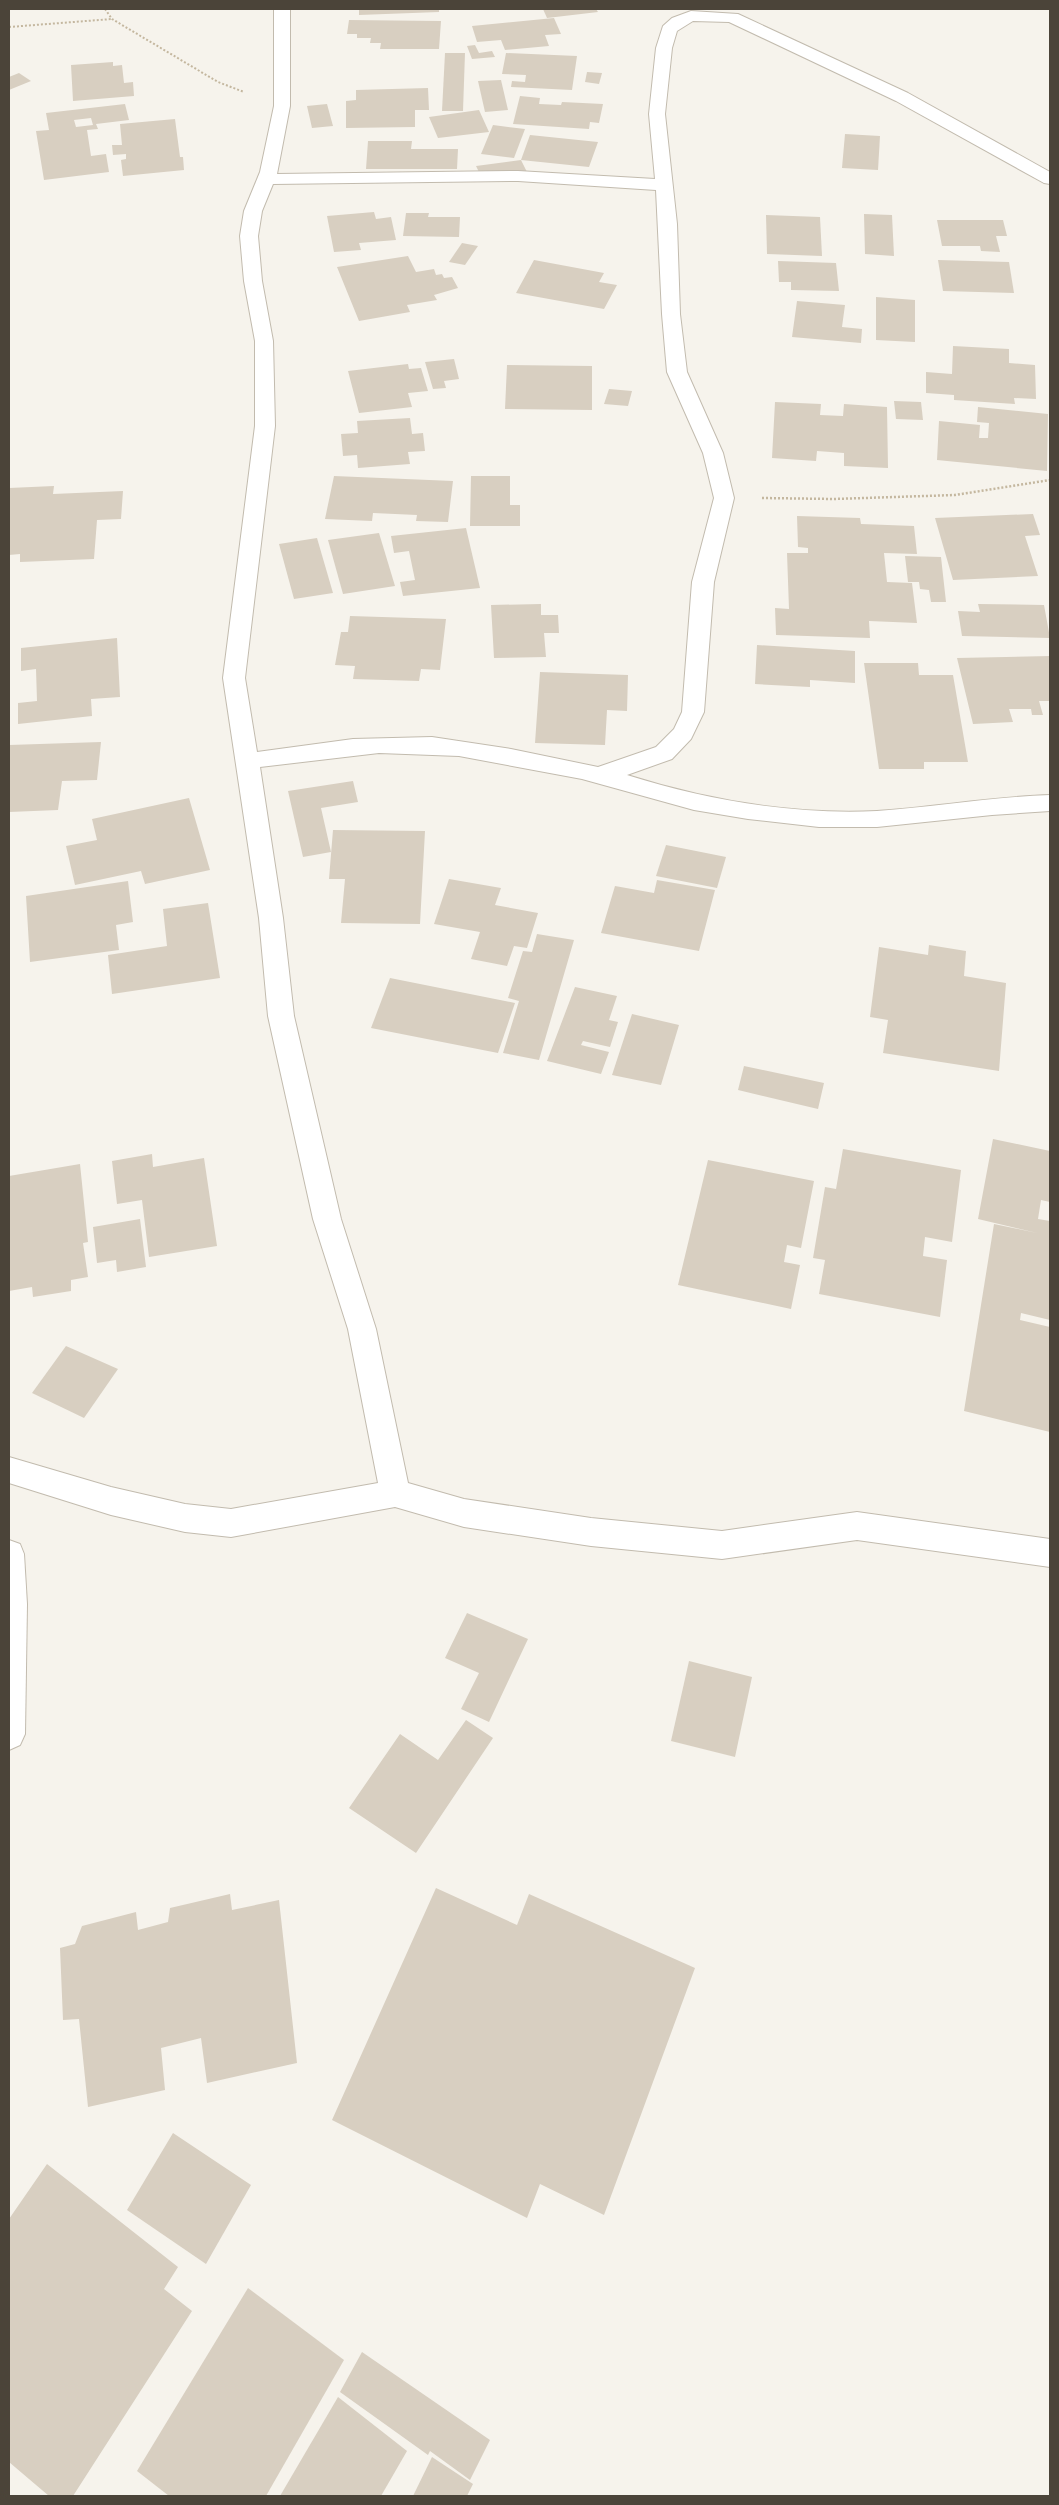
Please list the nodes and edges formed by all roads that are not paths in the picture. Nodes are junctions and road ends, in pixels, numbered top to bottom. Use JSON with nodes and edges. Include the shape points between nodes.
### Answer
{"nodes":[{"id":1,"x":282,"y":9,"type":"edge"},
{"id":2,"x":266,"y":179,"type":"junction"},
{"id":3,"x":1050,"y":179,"type":"edge"},
{"id":4,"x":662,"y":185,"type":"junction"},
{"id":5,"x":248,"y":761,"type":"junction"},
{"id":6,"x":598,"y":775,"type":"junction"},
{"id":7,"x":1050,"y":803,"type":"edge"},
{"id":8,"x":9,"y":1470,"type":"edge"},
{"id":9,"x":395,"y":1493,"type":"junction"},
{"id":10,"x":1050,"y":1553,"type":"edge"},
{"id":11,"x":9,"y":1554,"type":"edge"},
{"id":12,"x":9,"y":1734,"type":"edge"}],
"edges":[{"from":1,"to":2,"type":"street","via":[[282,106]]},
{"from":2,"to":4,"type":"street","via":[[518,176]]},
{"from":2,"to":5,"type":"street","via":[[253,211],[249,236],[253,282],[264,341],[265,426],[234,678]]},
{"from":3,"to":4,"type":"street","via":[[902,98],[804,51],[732,18],[702,15],[678,21],[669,29],[664,48],[657,114]]},
{"from":4,"to":6,"type":"street","via":[[668,224],[677,372],[713,453],[724,498],[703,582],[693,712],[683,733],[664,754]]},
{"from":5,"to":6,"type":"street","via":[[346,746],[408,744],[458,748]]},
{"from":5,"to":9,"type":"street","via":[[271,918],[281,1016],[327,1219],[362,1329]]},
{"from":6,"to":7,"type":"street","via":[[678,798],[819,819],[920,816]]},
{"from":8,"to":9,"type":"street","via":[[111,1501],[185,1518],[231,1523]]},
{"from":9,"to":10,"type":"street","via":[[464,1513],[591,1532],[722,1546],[857,1526]]},
{"from":11,"to":12,"type":"street","via":[[12,1604]]}]}
